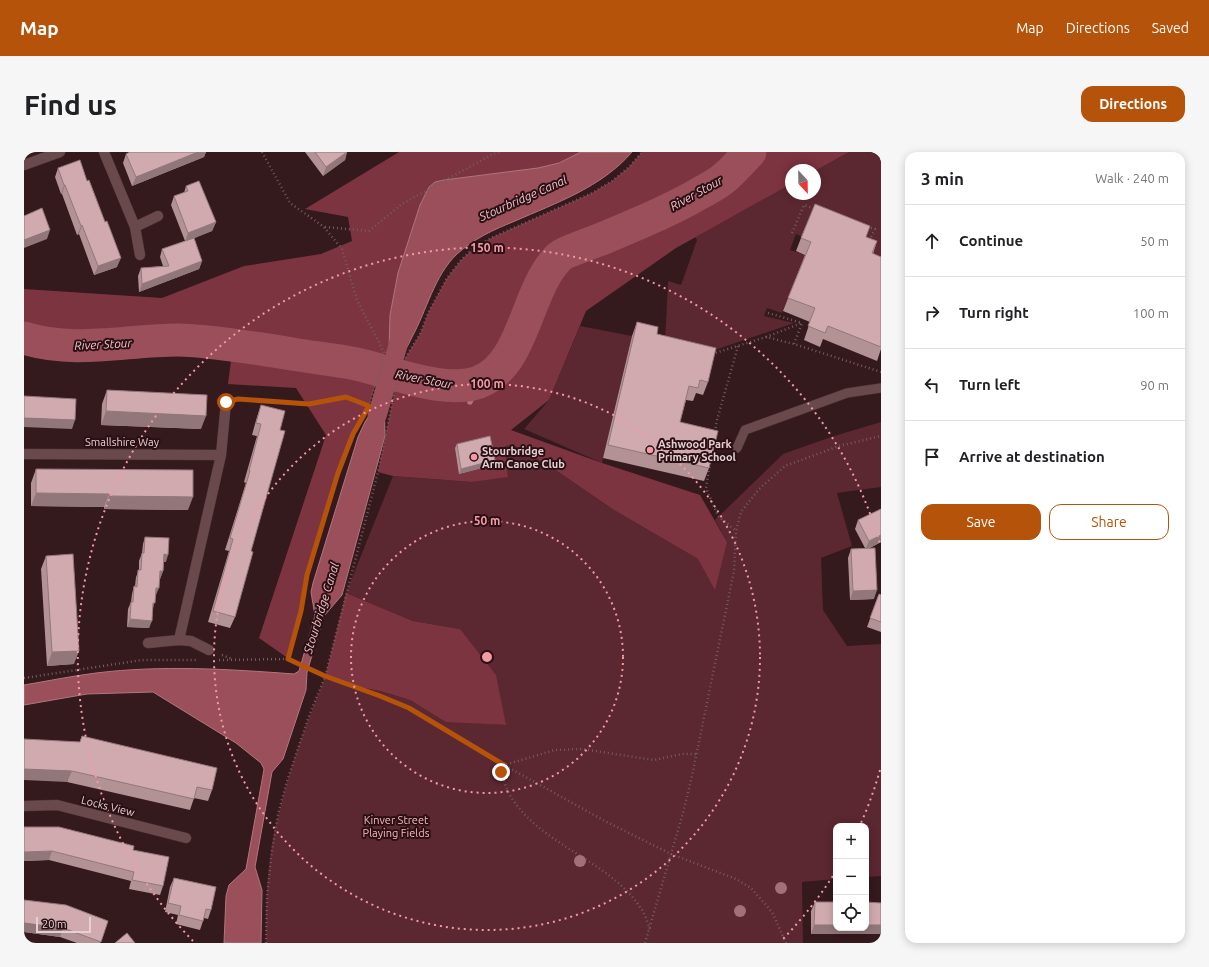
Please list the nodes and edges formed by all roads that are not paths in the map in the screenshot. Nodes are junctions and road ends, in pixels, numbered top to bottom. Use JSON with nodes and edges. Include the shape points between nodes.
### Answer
{"nodes":[{"id":1,"x":60,"y":152,"type":"edge"},
{"id":2,"x":104,"y":152,"type":"edge"},
{"id":3,"x":24,"y":165,"type":"edge"},
{"id":4,"x":158,"y":216,"type":"dead end"},
{"id":5,"x":134,"y":227,"type":"junction"},
{"id":6,"x":140,"y":255,"type":"dead end"},
{"id":7,"x":881,"y":388,"type":"edge"},
{"id":8,"x":226,"y":402,"type":"road end"},
{"id":9,"x":737,"y":448,"type":"dead end"},
{"id":10,"x":24,"y":454,"type":"edge"},
{"id":11,"x":221,"y":455,"type":"junction"},
{"id":12,"x":179,"y":640,"type":"junction"},
{"id":13,"x":148,"y":643,"type":"dead end"},
{"id":14,"x":210,"y":655,"type":"road end"},
{"id":15,"x":24,"y":806,"type":"edge"},
{"id":16,"x":186,"y":838,"type":"dead end"}],
"edges":[{"from":1,"to":3,"type":"street"},
{"from":2,"to":5,"type":"street"},
{"from":4,"to":5,"type":"street"},
{"from":5,"to":6,"type":"street"},
{"from":7,"to":9,"type":"lane","via":[[847,393],[745,430]]},
{"from":8,"to":11,"type":"street"},
{"from":10,"to":11,"type":"street","name":"Smallshire Way"},
{"from":11,"to":12,"type":"street"},
{"from":12,"to":13,"type":"street"},
{"from":12,"to":14,"type":"street","via":[[191,641]]},
{"from":15,"to":16,"type":"street","name":"Locks View","via":[[57,805]]}]}
